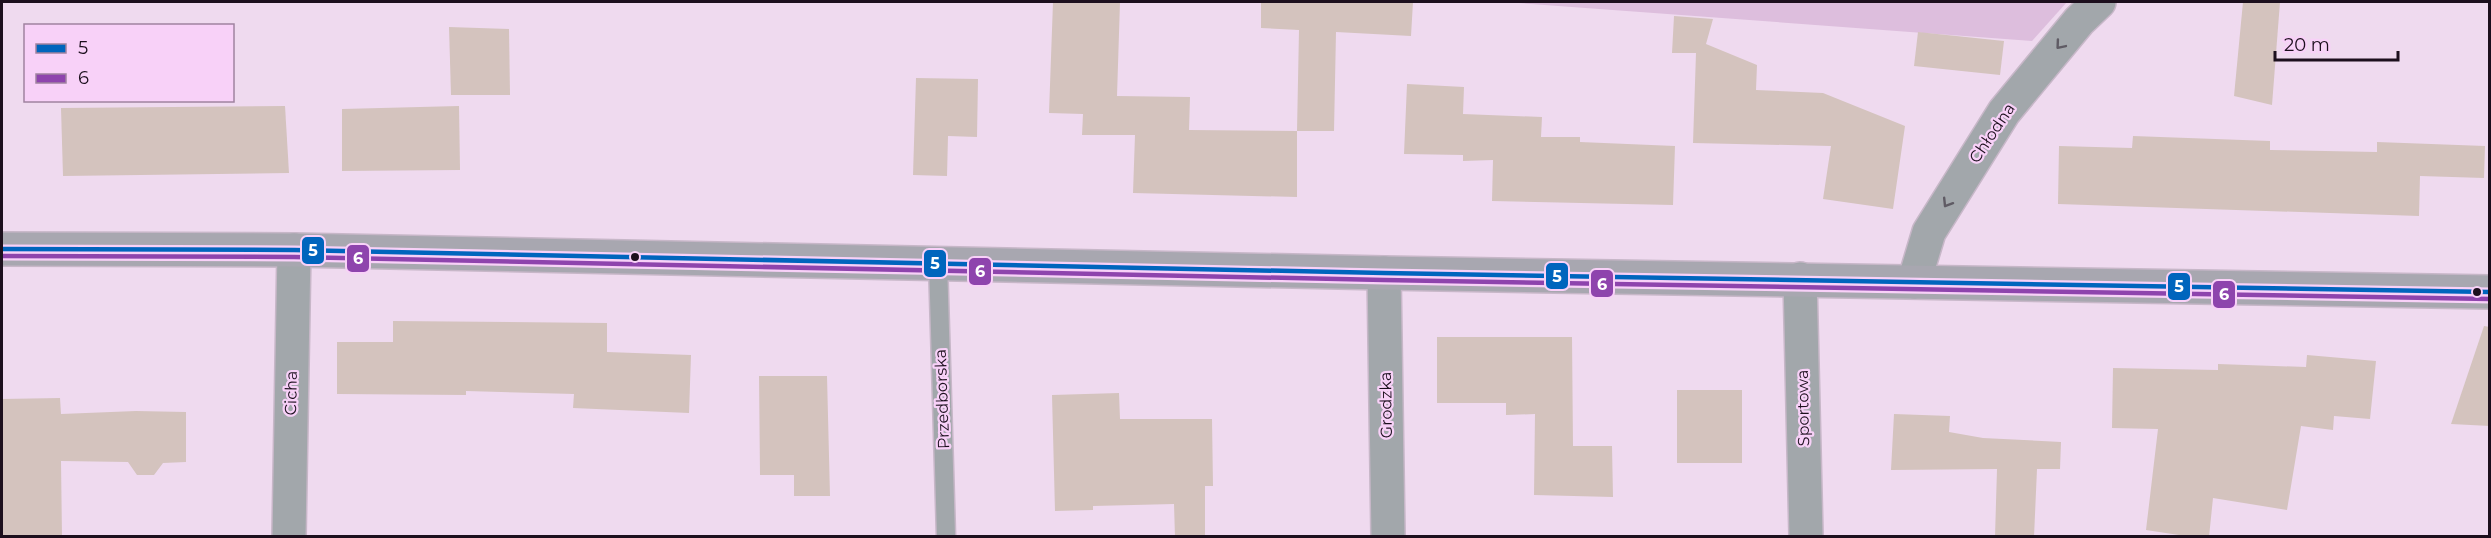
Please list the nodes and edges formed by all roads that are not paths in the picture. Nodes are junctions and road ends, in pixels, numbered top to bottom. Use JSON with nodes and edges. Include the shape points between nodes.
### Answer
{"nodes":[{"id":1,"x":2099,"y":2,"type":"edge"},
{"id":2,"x":2,"y":249,"type":"edge"},
{"id":3,"x":294,"y":250,"type":"junction"},
{"id":4,"x":938,"y":262,"type":"junction"},
{"id":5,"x":1384,"y":273,"type":"junction"},
{"id":6,"x":1800,"y":279,"type":"junction"},
{"id":7,"x":1914,"y":282,"type":"junction"},
{"id":8,"x":2490,"y":292,"type":"edge"},
{"id":9,"x":289,"y":537,"type":"edge"},
{"id":10,"x":946,"y":537,"type":"edge"},
{"id":11,"x":1388,"y":537,"type":"edge"},
{"id":12,"x":1806,"y":537,"type":"edge"}],
"edges":[{"from":1,"to":7,"type":"street","name":"Chłodna","one_way":true,"via":[[2004,112],[1929,232]]},
{"from":2,"to":3,"type":"main road"},
{"from":3,"to":4,"type":"main road"},
{"from":3,"to":9,"type":"street","name":"Cicha"},
{"from":4,"to":5,"type":"main road"},
{"from":4,"to":10,"type":"lane","name":"Przedborska"},
{"from":5,"to":6,"type":"main road"},
{"from":5,"to":11,"type":"street","name":"Grodzka"},
{"from":6,"to":7,"type":"main road"},
{"from":6,"to":12,"type":"street","name":"Sportowa"},
{"from":7,"to":8,"type":"main road"}]}
